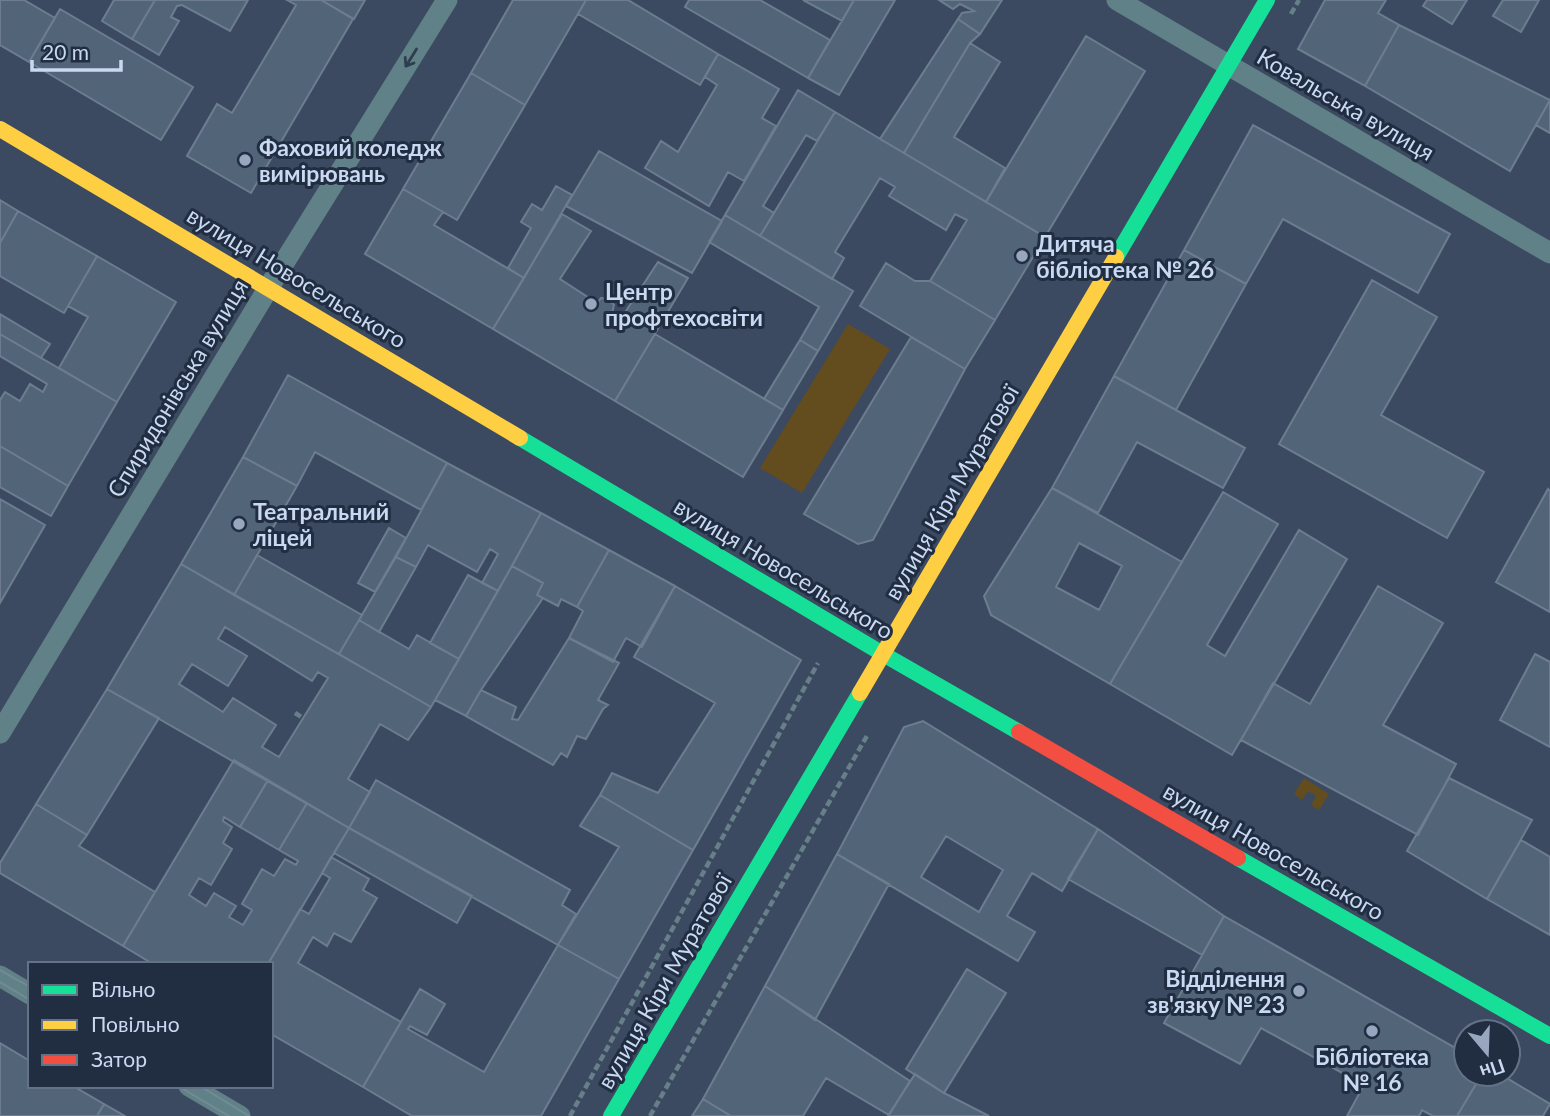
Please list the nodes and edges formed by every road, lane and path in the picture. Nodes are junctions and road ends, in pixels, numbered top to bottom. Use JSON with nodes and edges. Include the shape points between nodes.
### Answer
{"nodes":[{"id":1,"x":447,"y":0,"type":"edge"},
{"id":2,"x":1117,"y":0,"type":"edge"},
{"id":3,"x":1267,"y":0,"type":"edge"},
{"id":4,"x":1228,"y":66,"type":"junction"},
{"id":5,"x":0,"y":129,"type":"edge"},
{"id":6,"x":1550,"y":253,"type":"edge"},
{"id":7,"x":269,"y":287,"type":"junction"},
{"id":8,"x":883,"y":654,"type":"junction"},
{"id":9,"x":818,"y":663,"type":"dead end"},
{"id":10,"x":295,"y":713,"type":"dead end"},
{"id":11,"x":303,"y":718,"type":"dead end"},
{"id":12,"x":872,"y":728,"type":"dead end"},
{"id":13,"x":0,"y":733,"type":"edge"},
{"id":14,"x":0,"y":976,"type":"edge"},
{"id":15,"x":28,"y":993,"type":"edge"},
{"id":16,"x":1550,"y":1035,"type":"edge"},
{"id":17,"x":192,"y":1088,"type":"edge"},
{"id":18,"x":240,"y":1116,"type":"edge"},
{"id":19,"x":570,"y":1116,"type":"edge"},
{"id":20,"x":611,"y":1116,"type":"edge"},
{"id":21,"x":650,"y":1116,"type":"edge"}],
"edges":[{"from":1,"to":7,"type":"street","name":"Спиридонівська вулиця","one_way":true},
{"from":2,"to":4,"type":"street","name":"Ковальська вулиця"},
{"from":3,"to":4,"type":"street","name":"вулиця Кіри Муратової"},
{"from":4,"to":6,"type":"street","name":"Ковальська вулиця"},
{"from":4,"to":8,"type":"street","name":"вулиця Кіри Муратової"},
{"from":5,"to":7,"type":"street","name":"вулиця Новосельського"},
{"from":7,"to":8,"type":"street","name":"вулиця Новосельського"},
{"from":7,"to":13,"type":"street","name":"Спиридонівська вулиця"},
{"from":8,"to":16,"type":"street","name":"вулиця Новосельського"},
{"from":8,"to":20,"type":"street","name":"вулиця Кіри Муратової"},
{"from":9,"to":19,"type":"path"},
{"from":10,"to":11,"type":"path"},
{"from":12,"to":21,"type":"path"},
{"from":14,"to":15,"type":"street"},
{"from":17,"to":18,"type":"street"}]}
